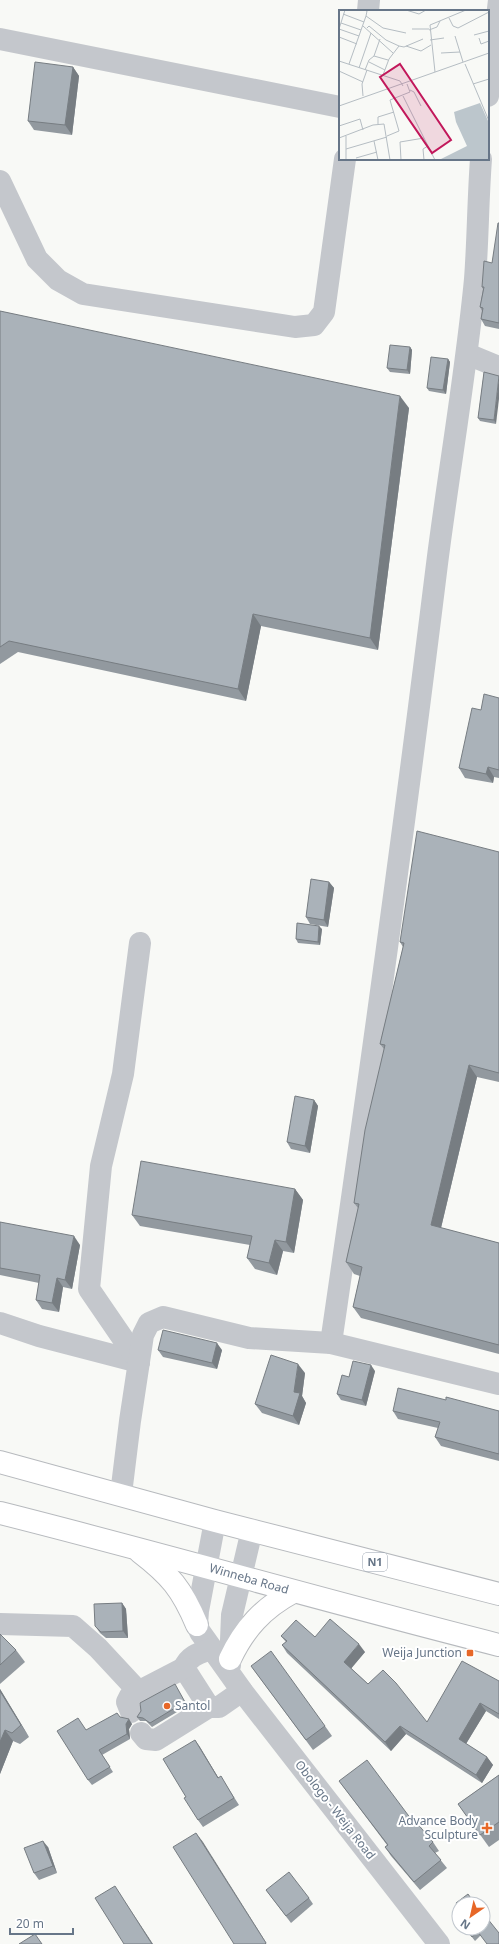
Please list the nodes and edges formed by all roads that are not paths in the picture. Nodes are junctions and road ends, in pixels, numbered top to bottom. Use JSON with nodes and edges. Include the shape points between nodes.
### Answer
{"nodes":[{"id":1,"x":369,"y":0,"type":"edge"},
{"id":2,"x":499,"y":0,"type":"edge"},
{"id":3,"x":368,"y":10,"type":"edge"},
{"id":4,"x":0,"y":39,"type":"edge"},
{"id":5,"x":489,"y":87,"type":"edge"},
{"id":6,"x":339,"y":107,"type":"edge"},
{"id":7,"x":345,"y":160,"type":"edge"},
{"id":8,"x":487,"y":163,"type":"edge"},
{"id":9,"x":0,"y":181,"type":"edge"},
{"id":10,"x":467,"y":354,"type":"junction"},
{"id":11,"x":499,"y":367,"type":"edge"},
{"id":12,"x":140,"y":943,"type":"dead end"},
{"id":13,"x":0,"y":1324,"type":"edge"},
{"id":14,"x":330,"y":1343,"type":"junction"},
{"id":15,"x":139,"y":1362,"type":"junction"},
{"id":16,"x":499,"y":1384,"type":"edge"},
{"id":17,"x":0,"y":1462,"type":"edge"},
{"id":18,"x":121,"y":1494,"type":"junction"},
{"id":19,"x":0,"y":1513,"type":"edge"},
{"id":20,"x":215,"y":1521,"type":"junction"},
{"id":21,"x":252,"y":1530,"type":"junction"},
{"id":22,"x":131,"y":1546,"type":"junction"},
{"id":23,"x":206,"y":1567,"type":"junction"},
{"id":24,"x":240,"y":1576,"type":"junction"},
{"id":25,"x":293,"y":1592,"type":"junction"},
{"id":26,"x":499,"y":1594,"type":"edge"},
{"id":27,"x":0,"y":1624,"type":"edge"},
{"id":28,"x":197,"y":1624,"type":"junction"},
{"id":29,"x":499,"y":1645,"type":"edge"},
{"id":30,"x":184,"y":1668,"type":"junction"},
{"id":31,"x":229,"y":1669,"type":"junction"},
{"id":32,"x":138,"y":1691,"type":"junction"},
{"id":33,"x":208,"y":1707,"type":"junction"},
{"id":34,"x":132,"y":1712,"type":"dead end"},
{"id":35,"x":141,"y":1733,"type":"dead end"},
{"id":36,"x":434,"y":1942,"type":"edge"}],
"edges":[{"from":1,"to":3,"type":"street"},
{"from":2,"to":5,"type":"street"},
{"from":4,"to":6,"type":"street"},
{"from":7,"to":9,"type":"street","via":[[324,312],[314,325],[295,327],[83,294],[58,280],[37,259]]},
{"from":8,"to":10,"type":"street"},
{"from":10,"to":11,"type":"street"},
{"from":10,"to":14,"type":"street","via":[[364,1114]]},
{"from":12,"to":15,"type":"street","via":[[123,1074],[101,1166],[89,1289]]},
{"from":13,"to":15,"type":"street"},
{"from":14,"to":15,"type":"street","via":[[249,1338],[163,1317],[149,1323],[143,1335]]},
{"from":14,"to":16,"type":"street"},
{"from":15,"to":18,"type":"street"},
{"from":17,"to":18,"type":"highway","number":"N1"},
{"from":18,"to":20,"type":"highway","number":"N1"},
{"from":19,"to":22,"type":"highway","name":"Winneba Road"},
{"from":20,"to":21,"type":"highway","number":"N1"},
{"from":20,"to":23,"type":"street"},
{"from":21,"to":24,"type":"street"},
{"from":21,"to":26,"type":"highway","number":"N1"},
{"from":22,"to":23,"type":"highway","name":"Winneba Road"},
{"from":22,"to":28,"type":"highway","via":[[174,1581]]},
{"from":23,"to":24,"type":"highway","name":"Winneba Road"},
{"from":23,"to":28,"type":"street"},
{"from":24,"to":25,"type":"highway","name":"Winneba Road"},
{"from":24,"to":31,"type":"street","via":[[232,1615]]},
{"from":25,"to":29,"type":"highway","name":"Winneba Road"},
{"from":25,"to":31,"type":"highway","via":[[276,1601],[248,1626],[238,1642]]},
{"from":27,"to":32,"type":"street","via":[[73,1626],[98,1648]]},
{"from":28,"to":31,"type":"street","name":"Obologo - Weija Road"},
{"from":30,"to":31,"type":"street","via":[[186,1661],[191,1657]]},
{"from":30,"to":32,"type":"street"},
{"from":30,"to":33,"type":"street"},
{"from":31,"to":33,"type":"street","via":[[219,1707]]},
{"from":31,"to":36,"type":"street","name":"Obologo - Weija Road"},
{"from":32,"to":34,"type":"street","via":[[130,1696],[127,1702]]},
{"from":33,"to":35,"type":"street","via":[[156,1740],[146,1739]]}]}
